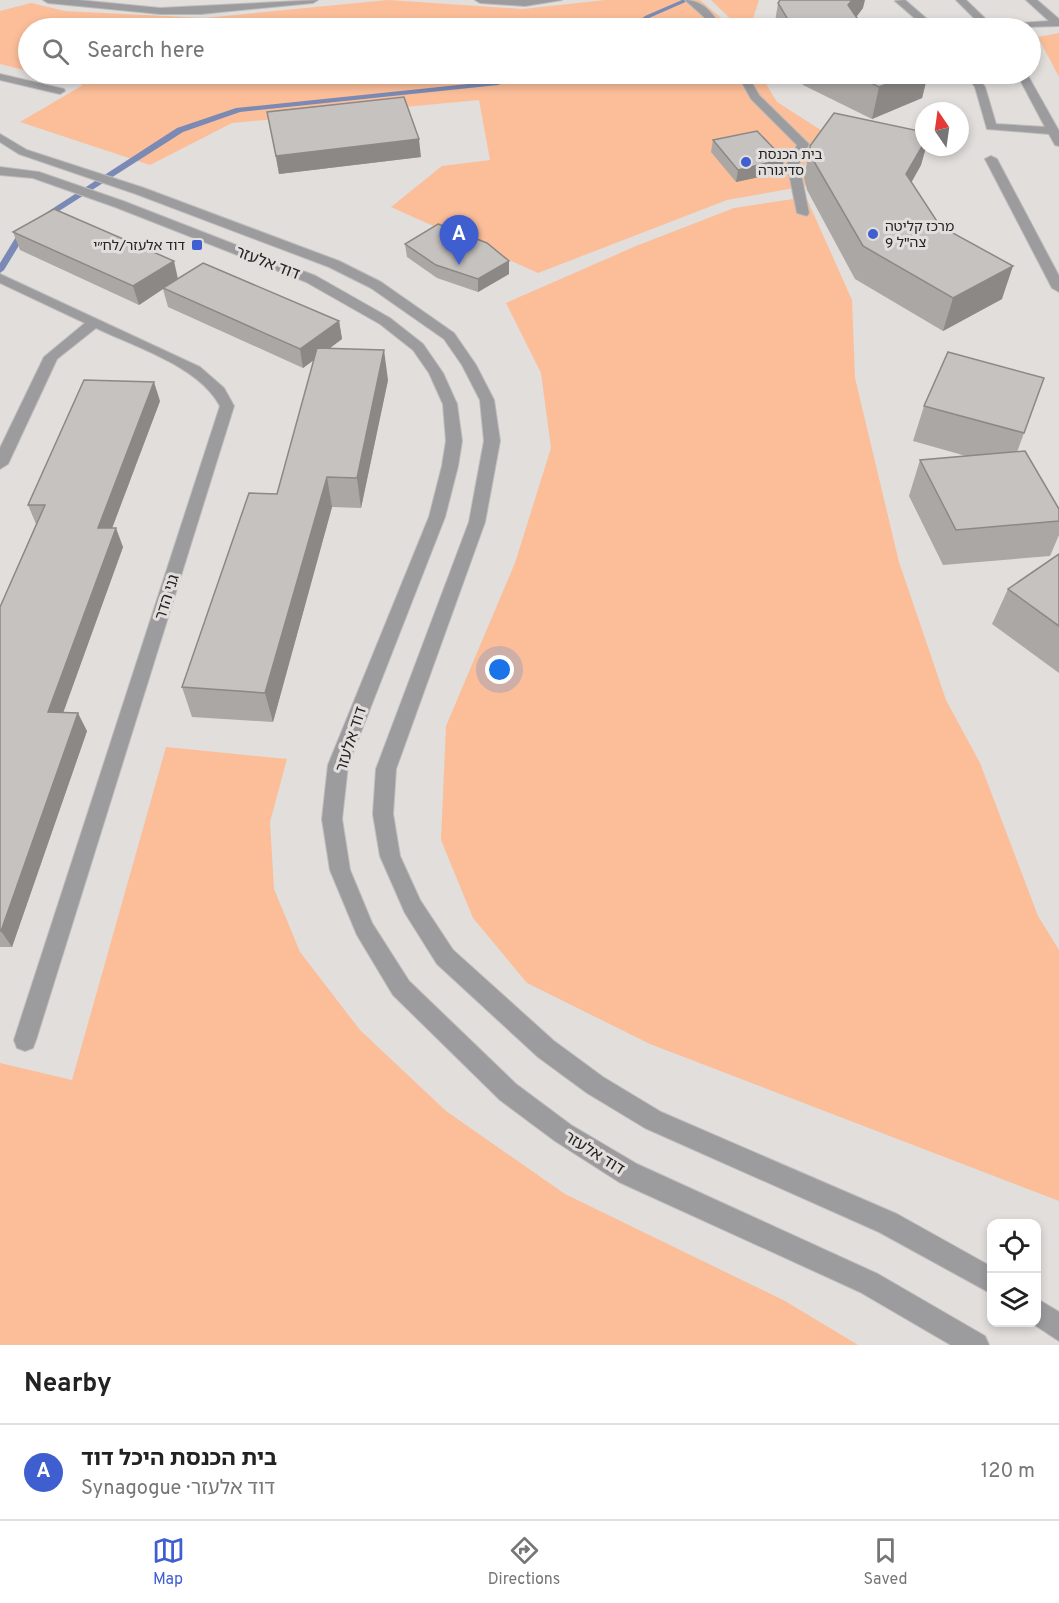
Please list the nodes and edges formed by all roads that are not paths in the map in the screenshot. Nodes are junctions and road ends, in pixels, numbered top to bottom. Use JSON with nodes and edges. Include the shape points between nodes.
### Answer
{"nodes":[{"id":1,"x":48,"y":0,"type":"edge"},
{"id":2,"x":313,"y":0,"type":"edge"},
{"id":3,"x":480,"y":0,"type":"edge"},
{"id":4,"x":557,"y":0,"type":"edge"},
{"id":5,"x":690,"y":0,"type":"edge"},
{"id":6,"x":961,"y":0,"type":"edge"},
{"id":7,"x":1031,"y":0,"type":"edge"},
{"id":8,"x":900,"y":1,"type":"edge"},
{"id":9,"x":710,"y":18,"type":"edge"},
{"id":10,"x":920,"y":18,"type":"edge"},
{"id":11,"x":979,"y":18,"type":"edge"},
{"id":12,"x":1041,"y":24,"type":"edge"},
{"id":13,"x":0,"y":77,"type":"edge"},
{"id":14,"x":18,"y":81,"type":"edge"},
{"id":15,"x":30,"y":84,"type":"edge"},
{"id":16,"x":748,"y":84,"type":"edge"},
{"id":17,"x":978,"y":84,"type":"edge"},
{"id":18,"x":1027,"y":84,"type":"edge"},
{"id":19,"x":60,"y":91,"type":"dead end"},
{"id":20,"x":1053,"y":131,"type":"junction"},
{"id":21,"x":0,"y":137,"type":"edge"},
{"id":22,"x":1059,"y":143,"type":"edge"},
{"id":23,"x":991,"y":159,"type":"dead end"},
{"id":24,"x":0,"y":171,"type":"edge"},
{"id":25,"x":803,"y":213,"type":"dead end"},
{"id":26,"x":0,"y":278,"type":"edge"},
{"id":27,"x":1059,"y":288,"type":"edge"},
{"id":28,"x":94,"y":323,"type":"junction"},
{"id":29,"x":0,"y":464,"type":"edge"},
{"id":30,"x":25,"y":1040,"type":"dead end"},
{"id":31,"x":987,"y":1278,"type":"edge"},
{"id":32,"x":1041,"y":1315,"type":"edge"},
{"id":33,"x":1059,"y":1328,"type":"edge"},
{"id":34,"x":976,"y":1345,"type":"edge"}],
"edges":[{"from":1,"to":2,"type":"street","via":[[160,11]]},
{"from":3,"to":4,"type":"street"},
{"from":5,"to":9,"type":"street"},
{"from":6,"to":11,"type":"street"},
{"from":7,"to":12,"type":"street","via":[[1058,23]]},
{"from":8,"to":10,"type":"street"},
{"from":13,"to":14,"type":"street"},
{"from":15,"to":19,"type":"street"},
{"from":16,"to":25,"type":"street","via":[[755,97],[803,144],[793,164]]},
{"from":17,"to":20,"type":"street","via":[[991,127]]},
{"from":18,"to":20,"type":"street"},
{"from":20,"to":22,"type":"street"},
{"from":21,"to":31,"type":"street","name":"דוד אלעזר","via":[[23,152],[140,190],[334,264],[376,285],[449,336],[487,400],[492,441],[477,522],[386,769],[382,814],[390,856],[412,906],[445,957],[546,1049],[595,1085],[653,1120],[888,1223]]},
{"from":23,"to":27,"type":"street"},
{"from":24,"to":34,"type":"street","name":"דוד אלעזר","via":[[35,175],[119,204],[311,279],[394,328],[418,347],[436,373],[450,404],[454,441],[450,466],[437,517],[338,765],[332,819],[340,870],[364,928],[401,988],[508,1092],[619,1168],[869,1283]]},
{"from":26,"to":28,"type":"street","name":"גני הדר"},
{"from":28,"to":29,"type":"street","via":[[51,357]]},
{"from":28,"to":30,"type":"street","name":"גני הדר","via":[[195,370],[219,391],[227,406]]},
{"from":32,"to":33,"type":"street"}]}
